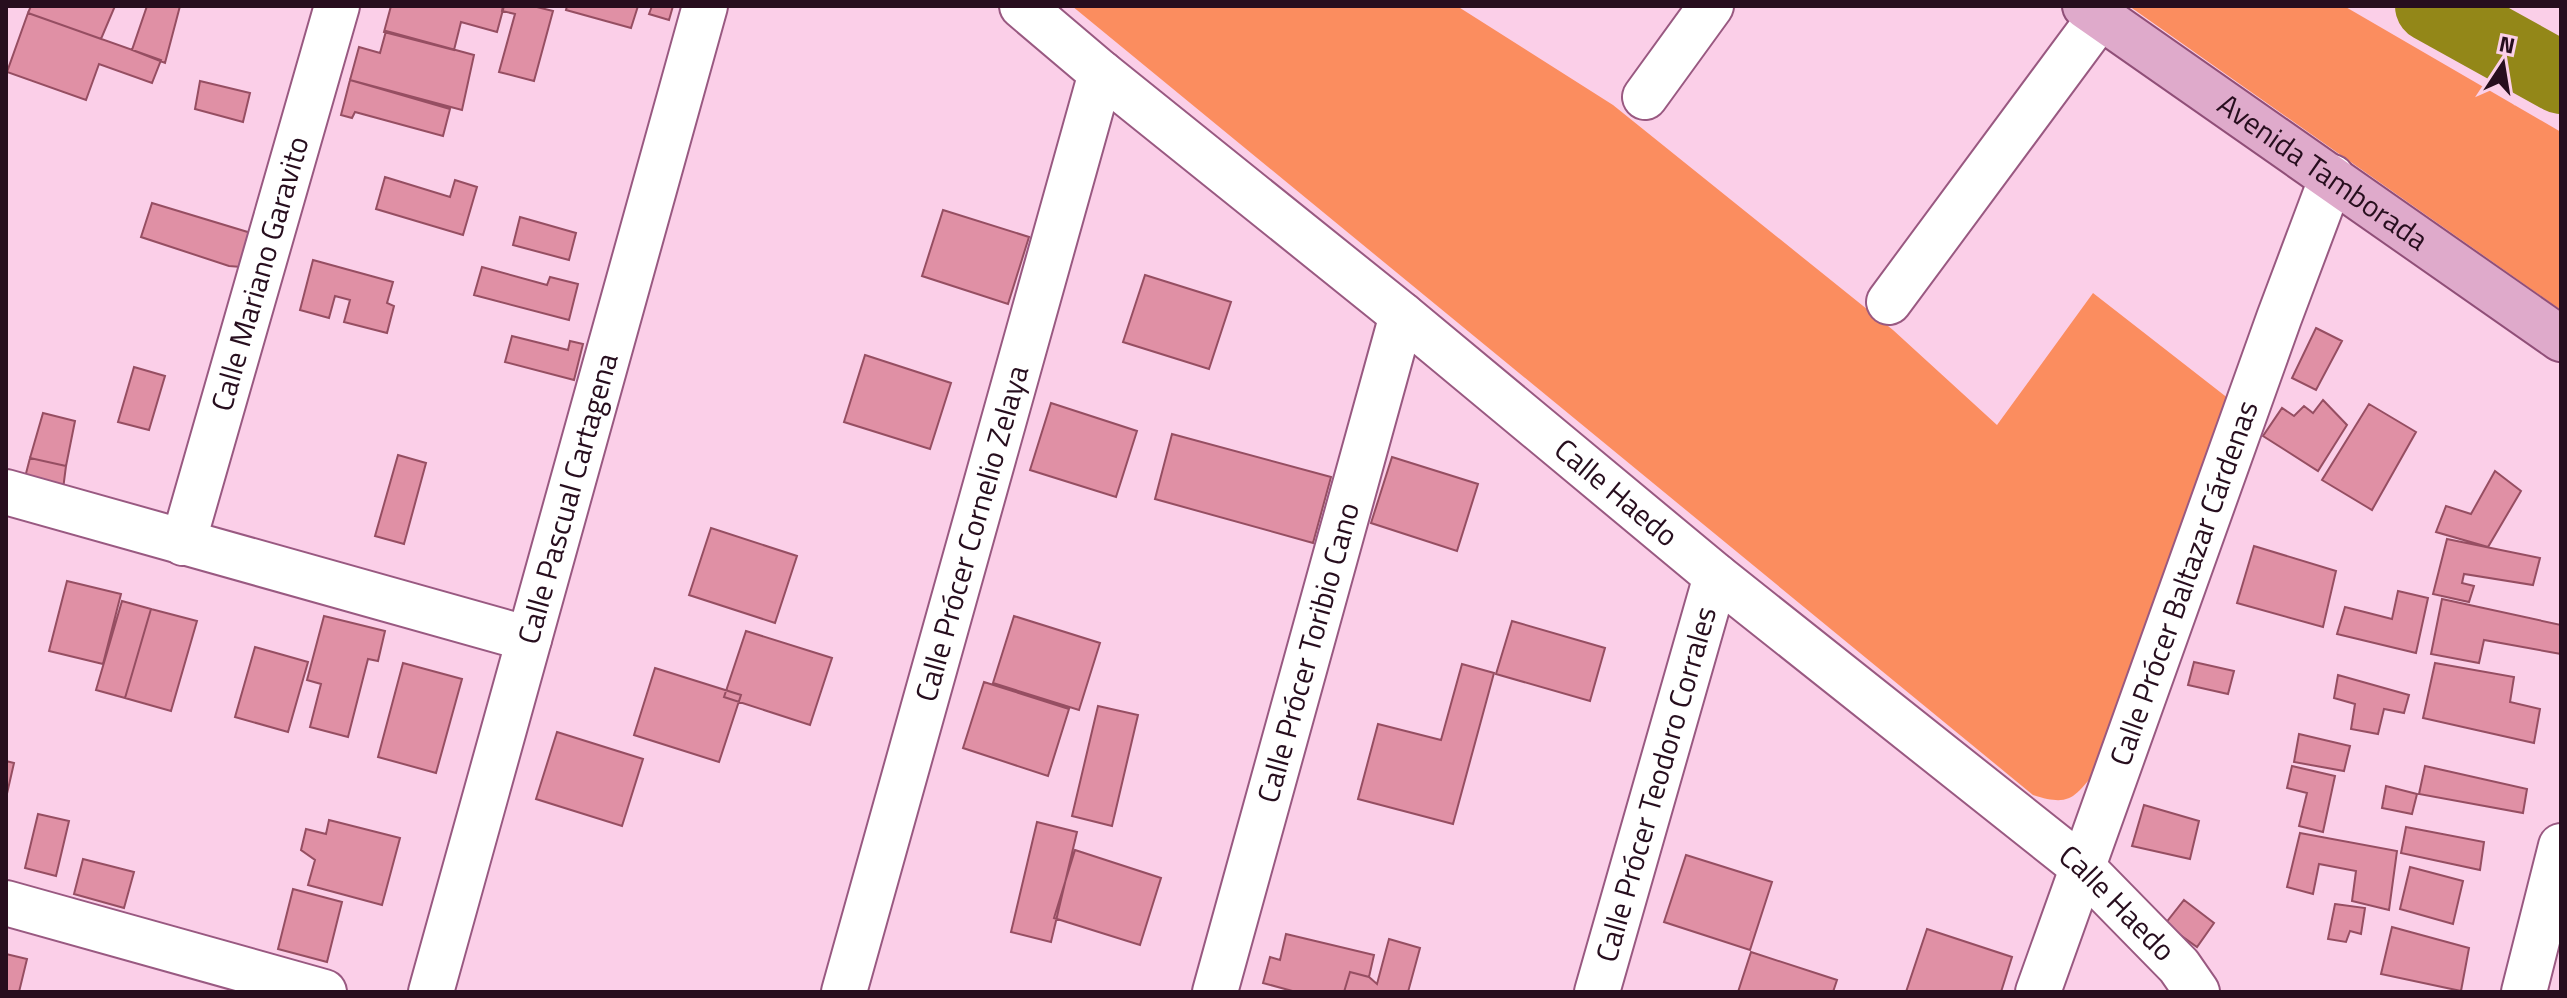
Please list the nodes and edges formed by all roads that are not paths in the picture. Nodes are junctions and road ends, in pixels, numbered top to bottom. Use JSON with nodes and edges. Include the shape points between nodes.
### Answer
{"nodes":[{"id":1,"x":337,"y":6,"type":"edge"},
{"id":2,"x":705,"y":6,"type":"edge"},
{"id":3,"x":1022,"y":6,"type":"edge"},
{"id":4,"x":1711,"y":6,"type":"edge"},
{"id":5,"x":2092,"y":11,"type":"edge"},
{"id":6,"x":1101,"y":73,"type":"junction"},
{"id":7,"x":1645,"y":97,"type":"dead end"},
{"id":8,"x":2332,"y":177,"type":"junction"},
{"id":9,"x":1889,"y":302,"type":"dead end"},
{"id":10,"x":1402,"y":315,"type":"junction"},
{"id":11,"x":2561,"y":339,"type":"edge"},
{"id":12,"x":6,"y":492,"type":"edge"},
{"id":13,"x":183,"y":543,"type":"junction"},
{"id":14,"x":1716,"y":576,"type":"junction"},
{"id":15,"x":529,"y":639,"type":"junction"},
{"id":16,"x":2561,"y":846,"type":"edge"},
{"id":17,"x":2081,"y":866,"type":"junction"},
{"id":18,"x":6,"y":903,"type":"edge"},
{"id":19,"x":324,"y":992,"type":"edge"},
{"id":20,"x":431,"y":992,"type":"edge"},
{"id":21,"x":844,"y":992,"type":"edge"},
{"id":22,"x":1215,"y":992,"type":"edge"},
{"id":23,"x":1597,"y":992,"type":"edge"},
{"id":24,"x":2038,"y":992,"type":"edge"},
{"id":25,"x":2197,"y":992,"type":"edge"},
{"id":26,"x":2524,"y":992,"type":"edge"}],
"edges":[{"from":1,"to":13,"type":"street","name":"Calle Mariano Garavito"},
{"from":2,"to":15,"type":"street","name":"Calle Pascual Cartagena"},
{"from":3,"to":6,"type":"street","name":"Calle Haedo"},
{"from":4,"to":7,"type":"street"},
{"from":5,"to":8,"type":"main road","name":"Avenida Tamborada"},
{"from":5,"to":9,"type":"street"},
{"from":6,"to":10,"type":"street","name":"Calle Haedo"},
{"from":6,"to":21,"type":"street","name":"Calle Prócer Cornelio Zelaya"},
{"from":8,"to":11,"type":"main road","name":"Avenida Tamborada"},
{"from":8,"to":17,"type":"street","name":"Calle Prócer Baltazar Cárdenas"},
{"from":10,"to":14,"type":"street","name":"Calle Haedo"},
{"from":10,"to":22,"type":"street","name":"Calle Prócer Toribio Cano"},
{"from":12,"to":13,"type":"street"},
{"from":13,"to":15,"type":"street"},
{"from":14,"to":17,"type":"street","name":"Calle Haedo"},
{"from":14,"to":23,"type":"street","name":"Calle Prócer Teodoro Corrales"},
{"from":15,"to":20,"type":"street","name":"Calle Pascual Cartagena"},
{"from":16,"to":26,"type":"street"},
{"from":17,"to":24,"type":"street","name":"Calle Prócer Baltazar Cárdenas"},
{"from":17,"to":25,"type":"street","name":"Calle Haedo","via":[[2179,966]]},
{"from":18,"to":19,"type":"street"}]}
